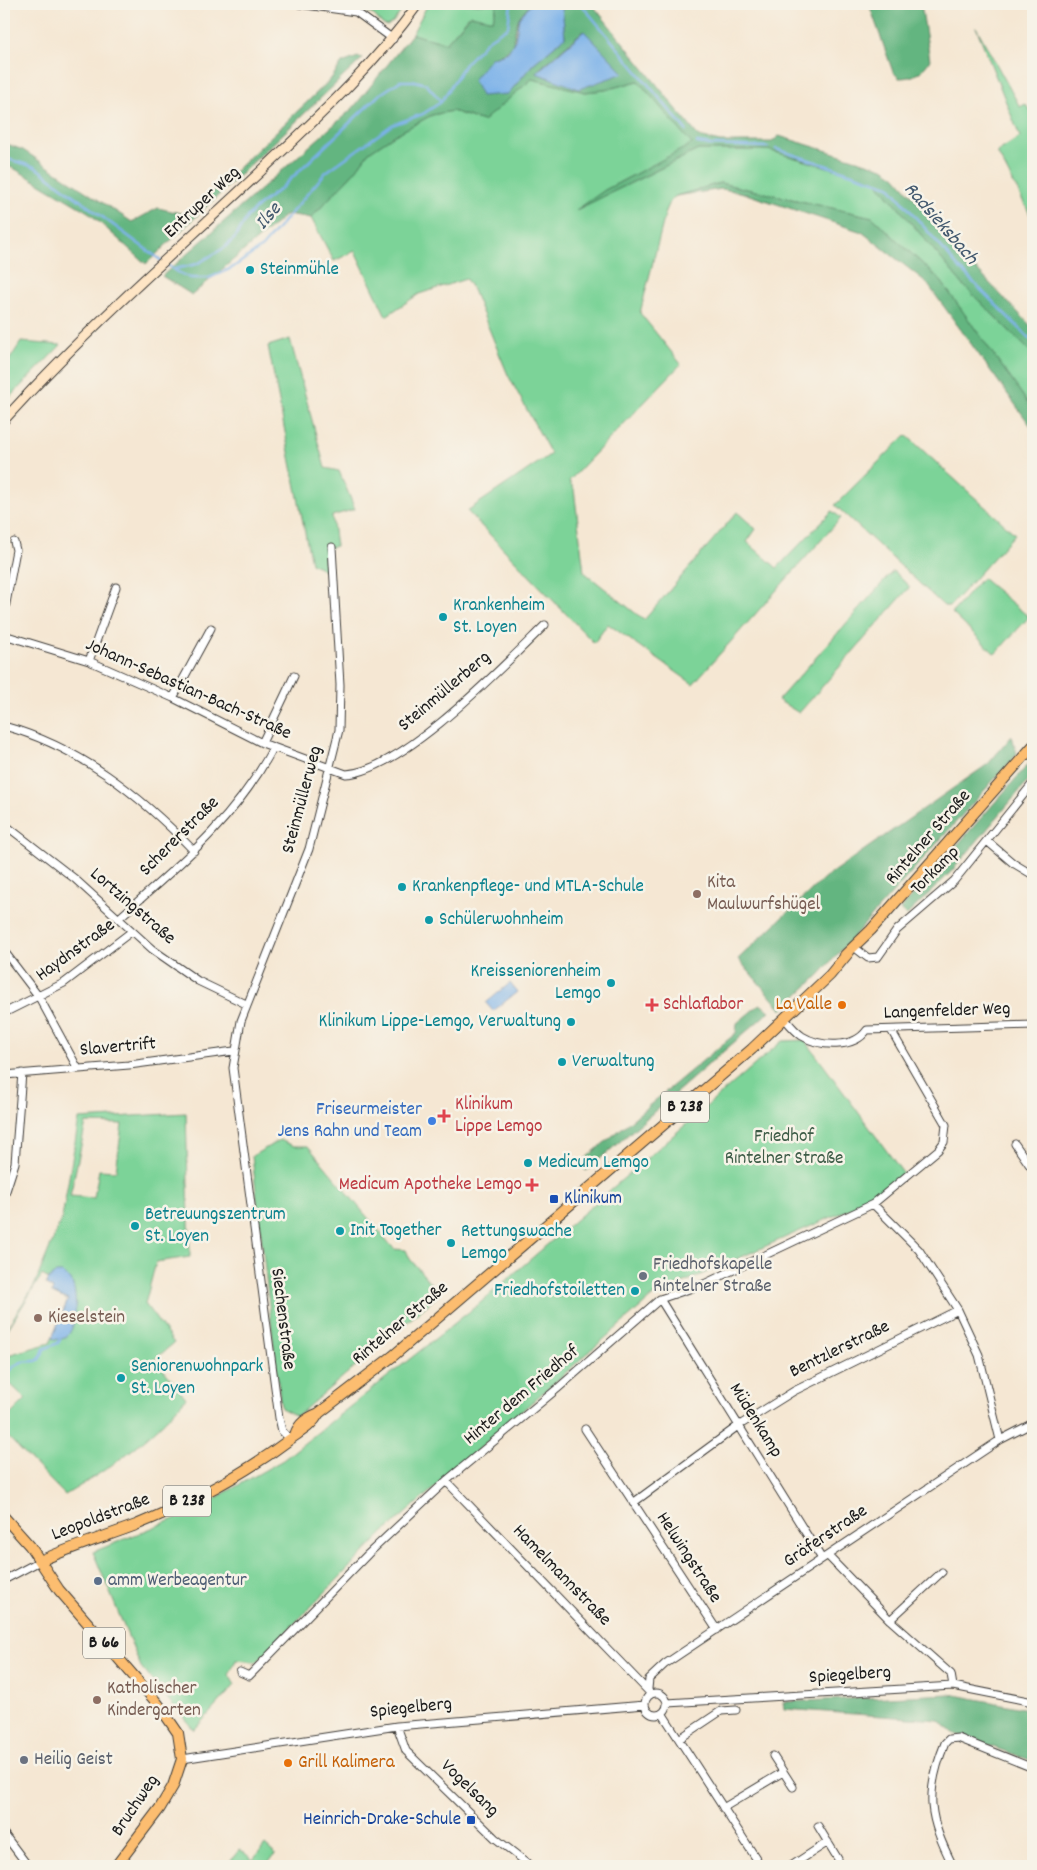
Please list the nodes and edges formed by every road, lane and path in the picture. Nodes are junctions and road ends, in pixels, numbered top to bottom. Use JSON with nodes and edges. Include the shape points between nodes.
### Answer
{"nodes":[{"id":1,"x":299,"y":4,"type":"edge"},
{"id":2,"x":418,"y":4,"type":"edge"},
{"id":3,"x":393,"y":39,"type":"junction"},
{"id":4,"x":4,"y":420,"type":"edge"},
{"id":5,"x":14,"y":542,"type":"dead end"},
{"id":6,"x":332,"y":547,"type":"dead end"},
{"id":7,"x":116,"y":587,"type":"dead end"},
{"id":8,"x":4,"y":614,"type":"edge"},
{"id":9,"x":545,"y":625,"type":"dead end"},
{"id":10,"x":211,"y":628,"type":"dead end"},
{"id":11,"x":4,"y":635,"type":"edge"},
{"id":12,"x":89,"y":661,"type":"junction"},
{"id":13,"x":294,"y":676,"type":"dead end"},
{"id":14,"x":173,"y":698,"type":"junction"},
{"id":15,"x":4,"y":726,"type":"edge"},
{"id":16,"x":262,"y":743,"type":"junction"},
{"id":17,"x":1033,"y":746,"type":"edge"},
{"id":18,"x":273,"y":748,"type":"junction"},
{"id":19,"x":330,"y":768,"type":"junction"},
{"id":20,"x":1033,"y":783,"type":"edge"},
{"id":21,"x":4,"y":824,"type":"edge"},
{"id":22,"x":987,"y":841,"type":"junction"},
{"id":23,"x":194,"y":851,"type":"junction"},
{"id":24,"x":1033,"y":875,"type":"edge"},
{"id":25,"x":119,"y":918,"type":"junction"},
{"id":26,"x":131,"y":932,"type":"junction"},
{"id":27,"x":852,"y":949,"type":"junction"},
{"id":28,"x":4,"y":951,"type":"edge"},
{"id":29,"x":40,"y":997,"type":"junction"},
{"id":30,"x":246,"y":1004,"type":"junction"},
{"id":31,"x":4,"y":1013,"type":"edge"},
{"id":32,"x":785,"y":1019,"type":"junction"},
{"id":33,"x":1033,"y":1026,"type":"edge"},
{"id":34,"x":891,"y":1030,"type":"junction"},
{"id":35,"x":234,"y":1051,"type":"junction"},
{"id":36,"x":77,"y":1068,"type":"junction"},
{"id":37,"x":22,"y":1073,"type":"junction"},
{"id":38,"x":4,"y":1074,"type":"edge"},
{"id":39,"x":1015,"y":1144,"type":"dead end"},
{"id":40,"x":1033,"y":1170,"type":"edge"},
{"id":41,"x":4,"y":1197,"type":"edge"},
{"id":42,"x":873,"y":1204,"type":"junction"},
{"id":43,"x":660,"y":1299,"type":"junction"},
{"id":44,"x":958,"y":1310,"type":"junction"},
{"id":45,"x":1033,"y":1423,"type":"edge"},
{"id":46,"x":738,"y":1426,"type":"junction"},
{"id":47,"x":585,"y":1429,"type":"dead end"},
{"id":48,"x":293,"y":1437,"type":"junction"},
{"id":49,"x":1000,"y":1440,"type":"junction"},
{"id":50,"x":237,"y":1474,"type":"joint"},
{"id":51,"x":446,"y":1481,"type":"junction"},
{"id":52,"x":633,"y":1503,"type":"junction"},
{"id":53,"x":4,"y":1517,"type":"edge"},
{"id":54,"x":825,"y":1558,"type":"junction"},
{"id":55,"x":40,"y":1561,"type":"junction"},
{"id":56,"x":942,"y":1572,"type":"dead end"},
{"id":57,"x":4,"y":1580,"type":"edge"},
{"id":58,"x":890,"y":1620,"type":"junction"},
{"id":59,"x":717,"y":1630,"type":"junction"},
{"id":60,"x":240,"y":1672,"type":"dead end"},
{"id":61,"x":954,"y":1686,"type":"junction"},
{"id":62,"x":649,"y":1692,"type":"junction"},
{"id":63,"x":1033,"y":1702,"type":"edge"},
{"id":64,"x":667,"y":1703,"type":"junction"},
{"id":65,"x":645,"y":1705,"type":"junction"},
{"id":66,"x":736,"y":1710,"type":"dead end"},
{"id":67,"x":662,"y":1713,"type":"junction"},
{"id":68,"x":397,"y":1726,"type":"junction"},
{"id":69,"x":679,"y":1739,"type":"junction"},
{"id":70,"x":773,"y":1756,"type":"dead end"},
{"id":71,"x":182,"y":1759,"type":"junction"},
{"id":72,"x":1033,"y":1768,"type":"edge"},
{"id":73,"x":783,"y":1772,"type":"junction"},
{"id":74,"x":793,"y":1787,"type":"dead end"},
{"id":75,"x":723,"y":1808,"type":"junction"},
{"id":76,"x":818,"y":1826,"type":"dead end"},
{"id":77,"x":4,"y":1834,"type":"edge"},
{"id":78,"x":828,"y":1842,"type":"junction"},
{"id":79,"x":838,"y":1859,"type":"dead end"},
{"id":80,"x":28,"y":1866,"type":"edge"},
{"id":81,"x":116,"y":1866,"type":"edge"},
{"id":82,"x":531,"y":1866,"type":"edge"},
{"id":83,"x":761,"y":1866,"type":"edge"},
{"id":84,"x":791,"y":1866,"type":"edge"},
{"id":85,"x":953,"y":1866,"type":"edge"}],
"edges":[{"from":1,"to":3,"type":"street","via":[[356,12]]},
{"from":2,"to":3,"type":"main road","name":"Entruper Weg"},
{"from":3,"to":4,"type":"main road","name":"Entruper Weg","via":[[323,113]]},
{"from":5,"to":8,"type":"street","via":[[16,550]]},
{"from":6,"to":19,"type":"street","name":"Steinmüllerweg","via":[[340,685],[339,730]]},
{"from":7,"to":12,"type":"street"},
{"from":9,"to":19,"type":"street","name":"Steinmüllerberg","via":[[438,724],[382,763],[358,773],[346,774]]},
{"from":10,"to":14,"type":"street"},
{"from":11,"to":12,"type":"street","name":"Johann-Sebastian-Bach-Straße"},
{"from":12,"to":14,"type":"street","name":"Johann-Sebastian-Bach-Straße"},
{"from":13,"to":16,"type":"street"},
{"from":14,"to":16,"type":"street","name":"Johann-Sebastian-Bach-Straße"},
{"from":15,"to":23,"type":"street","via":[[44,741],[108,775],[157,813]]},
{"from":16,"to":18,"type":"street","name":"Johann-Sebastian-Bach-Straße"},
{"from":17,"to":27,"type":"main road","name":"Rintelner Straße","number":"B 238"},
{"from":18,"to":19,"type":"street","name":"Johann-Sebastian-Bach-Straße"},
{"from":18,"to":23,"type":"street","name":"Schererstraße","via":[[259,775],[220,826]]},
{"from":19,"to":30,"type":"street","name":"Steinmüllerweg","via":[[309,848]]},
{"from":20,"to":22,"type":"street","name":"Torkamp"},
{"from":21,"to":25,"type":"street","name":"Lortzingstraße","via":[[75,878]]},
{"from":22,"to":24,"type":"street"},
{"from":22,"to":27,"type":"street","name":"Torkamp","via":[[954,881],[893,934],[878,957],[868,958]]},
{"from":23,"to":25,"type":"street","name":"Schererstraße"},
{"from":25,"to":26,"type":"street","name":"Lortzingstraße"},
{"from":26,"to":29,"type":"street","name":"Haydnstraße","via":[[64,983]]},
{"from":26,"to":30,"type":"street","name":"Lortzingstraße","via":[[198,981]]},
{"from":27,"to":32,"type":"main road","name":"Rintelner Straße","number":"B 238"},
{"from":28,"to":29,"type":"street"},
{"from":29,"to":31,"type":"street","name":"Haydnstraße"},
{"from":29,"to":36,"type":"street"},
{"from":30,"to":35,"type":"street","name":"Steinmüllerweg"},
{"from":32,"to":34,"type":"street","name":"Langenfelder Weg","via":[[802,1036],[825,1044],[854,1041],[867,1030]]},
{"from":32,"to":48,"type":"main road","name":"Rintelner Straße","number":"B 238","via":[[443,1313],[319,1413],[304,1421]]},
{"from":33,"to":34,"type":"street","name":"Langenfelder Weg"},
{"from":34,"to":42,"type":"street","via":[[942,1117],[946,1135],[938,1150]]},
{"from":35,"to":36,"type":"street","name":"Slavertrift","via":[[130,1065]]},
{"from":35,"to":48,"type":"street","name":"Siechenstraße","via":[[233,1068],[277,1409],[282,1431]]},
{"from":36,"to":37,"type":"street","name":"Slavertrift"},
{"from":37,"to":38,"type":"street","name":"Slavertrift"},
{"from":37,"to":41,"type":"street","via":[[15,1163]]},
{"from":39,"to":40,"type":"street"},
{"from":42,"to":43,"type":"street","name":"Hinter dem Friedhof","via":[[704,1284]]},
{"from":42,"to":44,"type":"street","via":[[919,1250]]},
{"from":43,"to":46,"type":"street","name":"Müdenkamp"},
{"from":43,"to":51,"type":"street","name":"Hinter dem Friedhof"},
{"from":44,"to":46,"type":"street","name":"Bentzlerstraße","via":[[794,1391]]},
{"from":44,"to":49,"type":"street","via":[[979,1355]]},
{"from":45,"to":49,"type":"street","name":"Gräferstraße"},
{"from":46,"to":52,"type":"street","name":"Helwingstraße"},
{"from":46,"to":54,"type":"street","name":"Müdenkamp"},
{"from":47,"to":52,"type":"street","name":"Helwingstraße"},
{"from":48,"to":50,"type":"main road","name":"Rintelner Straße","number":"B 238"},
{"from":49,"to":54,"type":"street","name":"Gräferstraße"},
{"from":50,"to":55,"type":"main road","name":"Leopoldstraße","number":"B 238","via":[[136,1525]]},
{"from":51,"to":60,"type":"street","name":"Hinter dem Friedhof","via":[[368,1554],[249,1676]]},
{"from":51,"to":62,"type":"street","name":"Hamelmannstraße"},
{"from":52,"to":59,"type":"street","name":"Helwingstraße"},
{"from":53,"to":55,"type":"main road"},
{"from":54,"to":58,"type":"street","name":"Müdenkamp"},
{"from":54,"to":59,"type":"street","name":"Gräferstraße"},
{"from":55,"to":57,"type":"street","name":"Leopoldstraße"},
{"from":55,"to":71,"type":"main road","name":"Bruchweg","number":"B 66","via":[[60,1590],[158,1704],[178,1733]]},
{"from":56,"to":58,"type":"street"},
{"from":58,"to":61,"type":"street","name":"Müdenkamp","via":[[951,1674]]},
{"from":59,"to":62,"type":"street","name":"Gräferstraße","via":[[665,1664],[649,1679]]},
{"from":61,"to":63,"type":"street","name":"Spiegelberg"},
{"from":61,"to":64,"type":"street","name":"Spiegelberg"},
{"from":62,"to":64,"type":"street","via":[[661,1694]]},
{"from":62,"to":65,"type":"street"},
{"from":64,"to":67,"type":"street"},
{"from":65,"to":67,"type":"street","via":[[653,1714]]},
{"from":65,"to":68,"type":"street","name":"Spiegelberg"},
{"from":66,"to":69,"type":"street","via":[[721,1711]]},
{"from":67,"to":69,"type":"street"},
{"from":68,"to":71,"type":"street","name":"Spiegelberg"},
{"from":68,"to":82,"type":"street","name":"Vogelsang","via":[[406,1751],[495,1838]]},
{"from":69,"to":75,"type":"street"},
{"from":70,"to":73,"type":"street"},
{"from":71,"to":81,"type":"main road","name":"Bruchweg","number":"B 66","via":[[173,1786],[160,1808]]},
{"from":72,"to":85,"type":"street","via":[[958,1738],[949,1739],[942,1750],[932,1786],[930,1808],[935,1828]]},
{"from":73,"to":74,"type":"street"},
{"from":73,"to":75,"type":"street"},
{"from":75,"to":83,"type":"street"},
{"from":76,"to":78,"type":"street"},
{"from":77,"to":80,"type":"street"},
{"from":78,"to":79,"type":"street"},
{"from":78,"to":84,"type":"street"}]}
